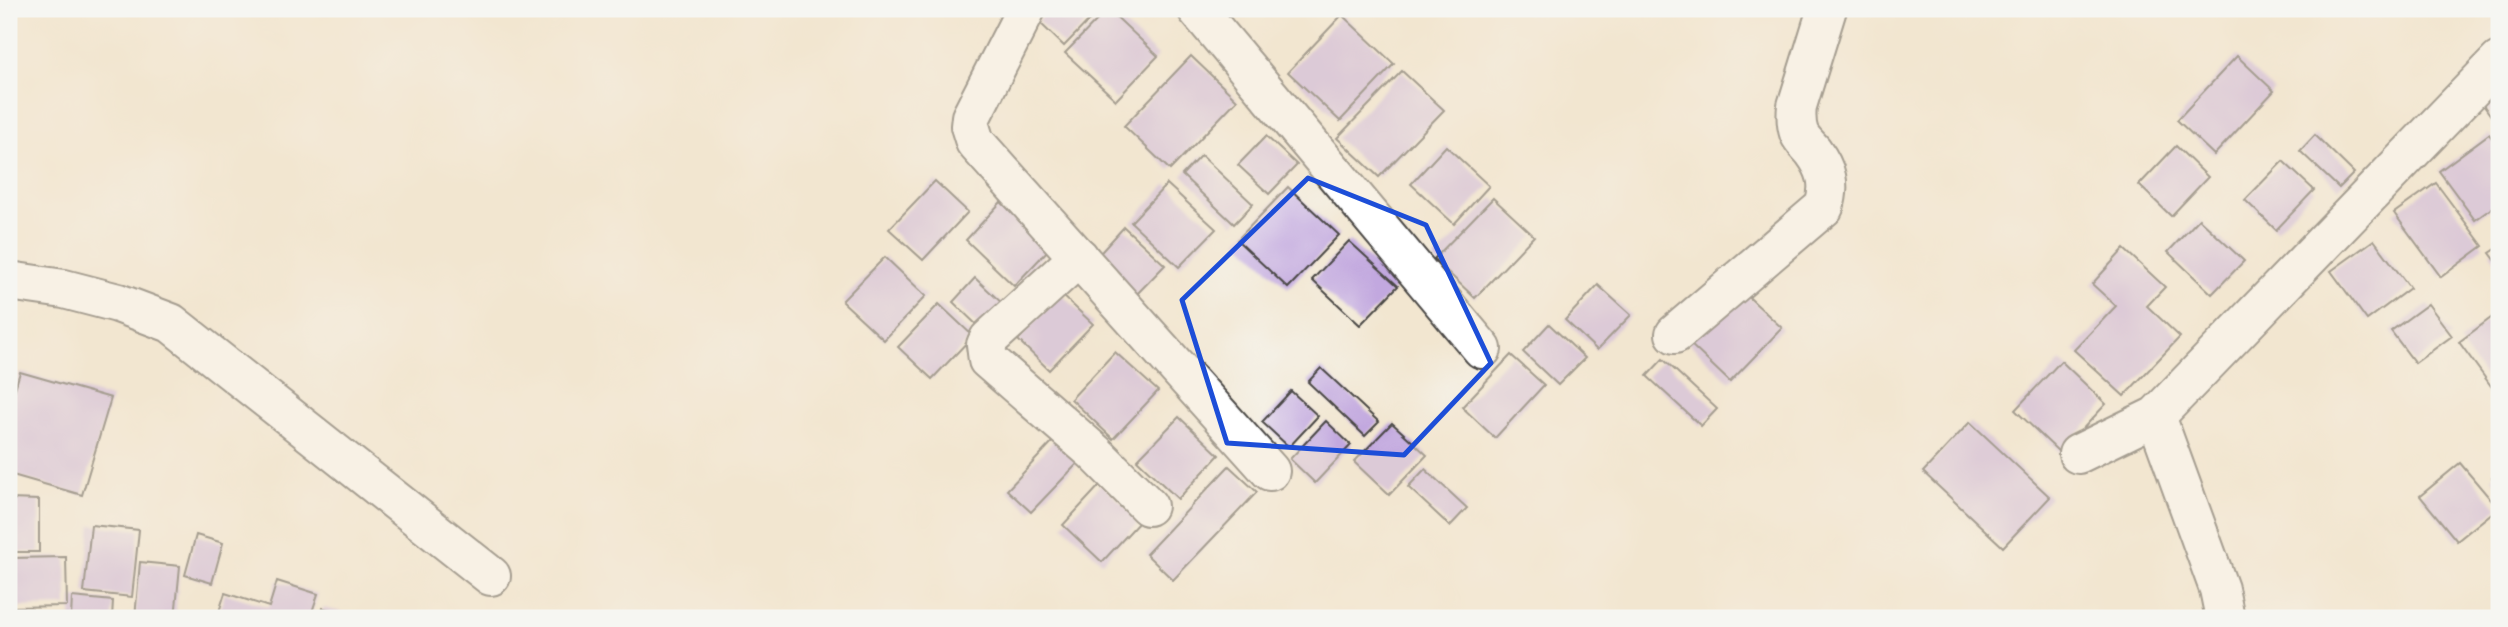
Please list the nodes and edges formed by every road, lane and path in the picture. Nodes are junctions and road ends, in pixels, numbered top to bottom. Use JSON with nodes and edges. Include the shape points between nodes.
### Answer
{"nodes":[{"id":1,"x":1026,"y":9,"type":"edge"},
{"id":2,"x":1197,"y":9,"type":"edge"},
{"id":3,"x":1827,"y":9,"type":"edge"},
{"id":4,"x":2499,"y":61,"type":"edge"},
{"id":5,"x":1079,"y":257,"type":"junction"},
{"id":6,"x":9,"y":282,"type":"edge"},
{"id":7,"x":1675,"y":334,"type":"dead end"},
{"id":8,"x":1482,"y":349,"type":"dead end"},
{"id":9,"x":2156,"y":416,"type":"junction"},
{"id":10,"x":2078,"y":454,"type":"dead end"},
{"id":11,"x":1270,"y":471,"type":"dead end"},
{"id":12,"x":1148,"y":506,"type":"dead end"},
{"id":13,"x":491,"y":576,"type":"dead end"},
{"id":14,"x":2225,"y":618,"type":"edge"}],
"edges":[{"from":1,"to":5,"type":"street","via":[[976,105],[970,126],[975,142]]},
{"from":2,"to":8,"type":"street"},
{"from":3,"to":7,"type":"street","via":[[1796,120],[1800,135],[1829,182],[1824,207]]},
{"from":4,"to":9,"type":"street"},
{"from":5,"to":11,"type":"street"},
{"from":5,"to":12,"type":"street","via":[[989,340],[988,360]]},
{"from":6,"to":13,"type":"street","via":[[64,289],[171,323]]},
{"from":9,"to":10,"type":"street"},
{"from":9,"to":14,"type":"street","via":[[2219,589]]}]}
